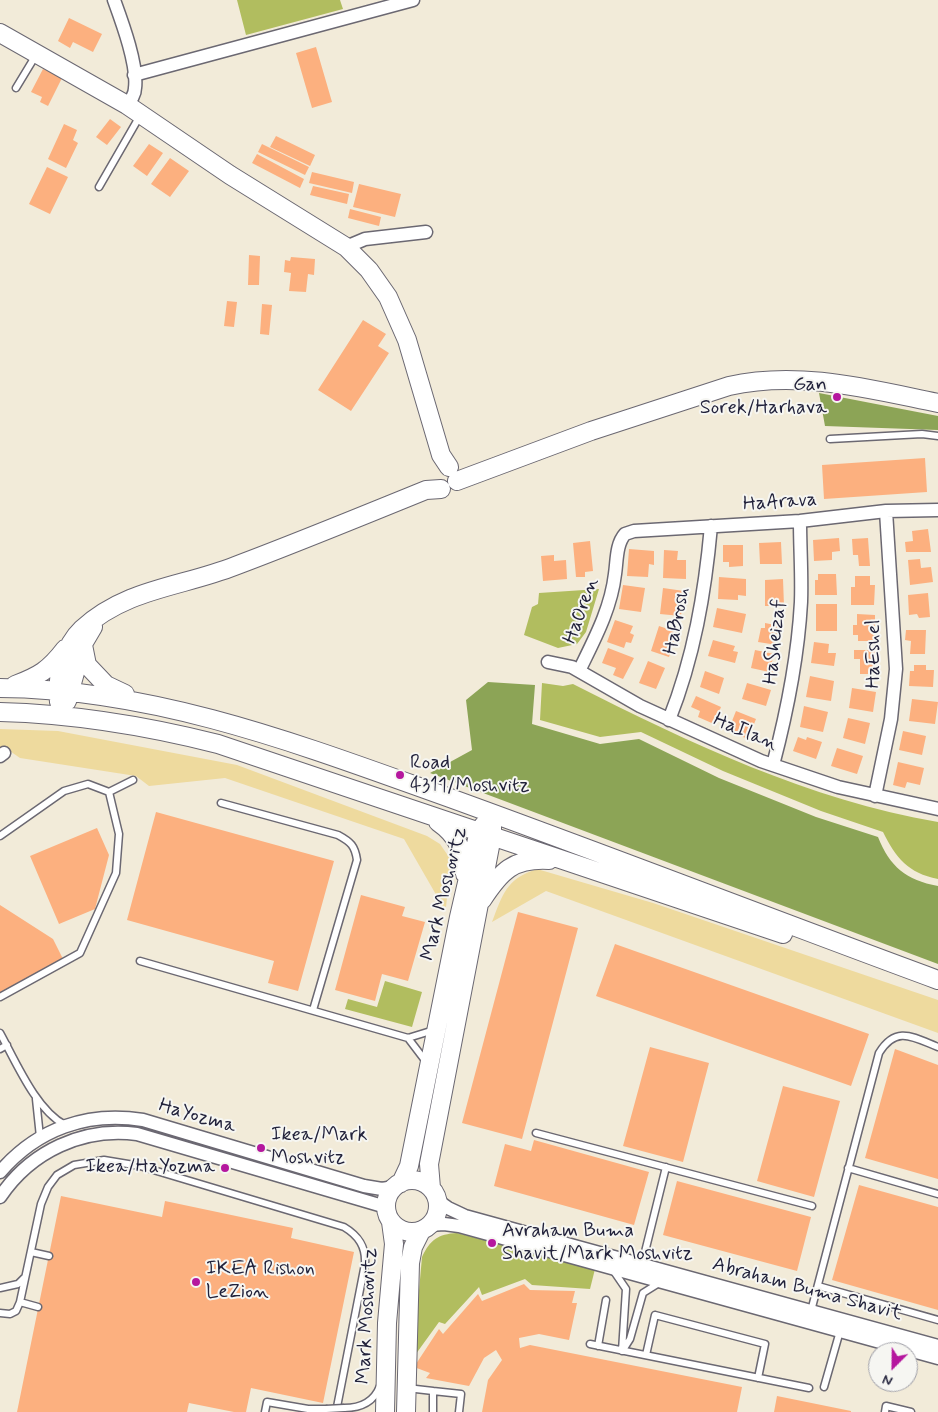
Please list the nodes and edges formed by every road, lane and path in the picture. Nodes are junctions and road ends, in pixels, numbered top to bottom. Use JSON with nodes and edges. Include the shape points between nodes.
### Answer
{"nodes":[{"id":1,"x":114,"y":0,"type":"edge"},
{"id":2,"x":413,"y":0,"type":"edge"},
{"id":3,"x":0,"y":33,"type":"edge"},
{"id":4,"x":36,"y":54,"type":"junction"},
{"id":5,"x":134,"y":75,"type":"junction"},
{"id":6,"x":16,"y":88,"type":"dead end"},
{"id":7,"x":134,"y":110,"type":"junction"},
{"id":8,"x":99,"y":187,"type":"dead end"},
{"id":9,"x":426,"y":232,"type":"dead end"},
{"id":10,"x":346,"y":247,"type":"junction"},
{"id":11,"x":938,"y":403,"type":"edge"},
{"id":12,"x":938,"y":436,"type":"edge"},
{"id":13,"x":830,"y":439,"type":"dead end"},
{"id":14,"x":446,"y":476,"type":"junction"},
{"id":15,"x":938,"y":510,"type":"edge"},
{"id":16,"x":886,"y":512,"type":"junction"},
{"id":17,"x":800,"y":521,"type":"junction"},
{"id":18,"x":711,"y":526,"type":"junction"},
{"id":19,"x":626,"y":534,"type":"joint"},
{"id":20,"x":77,"y":642,"type":"junction"},
{"id":21,"x":548,"y":662,"type":"dead end"},
{"id":22,"x":579,"y":671,"type":"junction"},
{"id":23,"x":4,"y":688,"type":"edge"},
{"id":24,"x":64,"y":692,"type":"junction"},
{"id":25,"x":142,"y":702,"type":"junction"},
{"id":26,"x":0,"y":712,"type":"edge"},
{"id":27,"x":60,"y":715,"type":"junction"},
{"id":28,"x":669,"y":720,"type":"junction"},
{"id":29,"x":773,"y":765,"type":"junction"},
{"id":30,"x":133,"y":780,"type":"dead end"},
{"id":31,"x":109,"y":792,"type":"junction"},
{"id":32,"x":875,"y":796,"type":"junction"},
{"id":33,"x":221,"y":804,"type":"dead end"},
{"id":34,"x":938,"y":809,"type":"edge"},
{"id":35,"x":425,"y":814,"type":"junction"},
{"id":36,"x":493,"y":814,"type":"junction"},
{"id":37,"x":486,"y":834,"type":"junction"},
{"id":38,"x":0,"y":836,"type":"edge"},
{"id":39,"x":567,"y":862,"type":"junction"},
{"id":40,"x":466,"y":885,"type":"junction"},
{"id":41,"x":478,"y":906,"type":"junction"},
{"id":42,"x":140,"y":961,"type":"dead end"},
{"id":43,"x":938,"y":980,"type":"edge"},
{"id":44,"x":938,"y":985,"type":"edge"},
{"id":45,"x":0,"y":997,"type":"edge"},
{"id":46,"x":312,"y":1010,"type":"junction"},
{"id":47,"x":435,"y":1030,"type":"junction"},
{"id":48,"x":0,"y":1033,"type":"edge"},
{"id":49,"x":408,"y":1038,"type":"junction"},
{"id":50,"x":7,"y":1045,"type":"junction"},
{"id":51,"x":938,"y":1047,"type":"edge"},
{"id":52,"x":0,"y":1049,"type":"edge"},
{"id":53,"x":428,"y":1064,"type":"junction"},
{"id":54,"x":36,"y":1095,"type":"junction"},
{"id":55,"x":65,"y":1125,"type":"junction"},
{"id":56,"x":536,"y":1133,"type":"dead end"},
{"id":57,"x":40,"y":1137,"type":"junction"},
{"id":58,"x":666,"y":1167,"type":"junction"},
{"id":59,"x":848,"y":1168,"type":"junction"},
{"id":60,"x":0,"y":1172,"type":"edge"},
{"id":61,"x":398,"y":1185,"type":"junction"},
{"id":62,"x":434,"y":1194,"type":"junction"},
{"id":63,"x":938,"y":1194,"type":"edge"},
{"id":64,"x":0,"y":1197,"type":"edge"},
{"id":65,"x":812,"y":1206,"type":"dead end"},
{"id":66,"x":389,"y":1214,"type":"junction"},
{"id":67,"x":425,"y":1228,"type":"junction"},
{"id":68,"x":31,"y":1252,"type":"junction"},
{"id":69,"x":49,"y":1256,"type":"dead end"},
{"id":70,"x":642,"y":1264,"type":"junction"},
{"id":71,"x":613,"y":1269,"type":"junction"},
{"id":72,"x":25,"y":1278,"type":"junction"},
{"id":73,"x":661,"y":1282,"type":"junction"},
{"id":74,"x":818,"y":1286,"type":"junction"},
{"id":75,"x":0,"y":1288,"type":"edge"},
{"id":76,"x":606,"y":1300,"type":"dead end"},
{"id":77,"x":20,"y":1302,"type":"junction"},
{"id":78,"x":38,"y":1307,"type":"dead end"},
{"id":79,"x":812,"y":1311,"type":"junction"},
{"id":80,"x":0,"y":1313,"type":"edge"},
{"id":81,"x":938,"y":1320,"type":"edge"},
{"id":82,"x":840,"y":1331,"type":"junction"},
{"id":83,"x":590,"y":1344,"type":"dead end"},
{"id":84,"x":598,"y":1346,"type":"junction"},
{"id":85,"x":938,"y":1346,"type":"edge"},
{"id":86,"x":622,"y":1351,"type":"junction"},
{"id":87,"x":646,"y":1356,"type":"junction"},
{"id":88,"x":938,"y":1358,"type":"edge"},
{"id":89,"x":385,"y":1376,"type":"junction"},
{"id":90,"x":758,"y":1378,"type":"junction"},
{"id":91,"x":824,"y":1387,"type":"dead end"},
{"id":92,"x":406,"y":1388,"type":"junction"},
{"id":93,"x":809,"y":1388,"type":"dead end"},
{"id":94,"x":433,"y":1391,"type":"junction"},
{"id":95,"x":362,"y":1410,"type":"edge"},
{"id":96,"x":265,"y":1412,"type":"edge"},
{"id":97,"x":336,"y":1412,"type":"edge"},
{"id":98,"x":385,"y":1412,"type":"edge"},
{"id":99,"x":406,"y":1412,"type":"edge"},
{"id":100,"x":433,"y":1412,"type":"edge"},
{"id":101,"x":459,"y":1412,"type":"edge"},
{"id":102,"x":885,"y":1412,"type":"edge"},
{"id":103,"x":910,"y":1412,"type":"edge"}],
"edges":[{"from":1,"to":5,"type":"street","via":[[124,27]]},
{"from":2,"to":5,"type":"street"},
{"from":3,"to":4,"type":"street"},
{"from":4,"to":6,"type":"lane"},
{"from":4,"to":7,"type":"street"},
{"from":5,"to":7,"type":"street"},
{"from":7,"to":8,"type":"lane"},
{"from":7,"to":10,"type":"street"},
{"from":9,"to":10,"type":"street","via":[[365,239]]},
{"from":10,"to":14,"type":"street","via":[[369,270],[388,297],[407,340]]},
{"from":11,"to":14,"type":"street","via":[[808,380],[752,380]]},
{"from":12,"to":13,"type":"lane","via":[[903,434]]},
{"from":14,"to":20,"type":"street","via":[[233,567],[131,596],[83,628]]},
{"from":15,"to":16,"type":"street","name":"HaArava"},
{"from":16,"to":17,"type":"street","name":"HaArava"},
{"from":16,"to":32,"type":"street","name":"HaEshel","via":[[896,669],[891,719]]},
{"from":17,"to":18,"type":"street","name":"HaArava"},
{"from":17,"to":29,"type":"street","name":"HaSheizaf","via":[[799,629],[789,698]]},
{"from":18,"to":19,"type":"street","name":"HaArava"},
{"from":18,"to":28,"type":"street","name":"HaBrosh","via":[[704,594],[694,642],[685,680]]},
{"from":19,"to":22,"type":"street","name":"HaOren","via":[[618,550],[609,602]]},
{"from":20,"to":23,"type":"street","via":[[40,676]]},
{"from":20,"to":24,"type":"street","via":[[62,665]]},
{"from":20,"to":25,"type":"street","via":[[87,665],[106,685]]},
{"from":21,"to":22,"type":"street","name":"HaIlan"},
{"from":22,"to":28,"type":"street","name":"HaIlan"},
{"from":23,"to":24,"type":"street"},
{"from":24,"to":25,"type":"street"},
{"from":24,"to":27,"type":"street"},
{"from":25,"to":36,"type":"street","via":[[266,733]]},
{"from":26,"to":27,"type":"street"},
{"from":27,"to":35,"type":"street","via":[[123,724],[218,744]]},
{"from":28,"to":29,"type":"street","name":"HaIlan"},
{"from":29,"to":32,"type":"street","name":"HaIlan"},
{"from":30,"to":31,"type":"lane"},
{"from":31,"to":38,"type":"lane","via":[[88,784],[64,791]]},
{"from":31,"to":45,"type":"lane","via":[[119,834],[116,873],[80,953]]},
{"from":32,"to":34,"type":"street","name":"HaIlan"},
{"from":33,"to":46,"type":"lane","via":[[338,836],[356,848],[357,860]]},
{"from":35,"to":37,"type":"street"},
{"from":35,"to":40,"type":"street","via":[[456,838],[463,853]]},
{"from":36,"to":37,"type":"street","name":"Mark Moshovitz"},
{"from":36,"to":43,"type":"street"},
{"from":37,"to":39,"type":"street"},
{"from":37,"to":40,"type":"street","name":"Mark Moshovitz"},
{"from":37,"to":41,"type":"street","name":"Mark Moshovitz"},
{"from":39,"to":41,"type":"street","via":[[526,860],[511,865]]},
{"from":39,"to":44,"type":"street"},
{"from":40,"to":47,"type":"street","name":"Mark Moshovitz"},
{"from":41,"to":62,"type":"street","name":"Mark Moshovitz","via":[[429,1164]]},
{"from":42,"to":46,"type":"lane"},
{"from":46,"to":49,"type":"lane"},
{"from":47,"to":49,"type":"lane"},
{"from":47,"to":53,"type":"street","name":"Mark Moshovitz"},
{"from":48,"to":50,"type":"lane"},
{"from":49,"to":53,"type":"lane"},
{"from":50,"to":52,"type":"lane"},
{"from":50,"to":54,"type":"lane"},
{"from":51,"to":59,"type":"lane","via":[[904,1034],[886,1042],[879,1053]]},
{"from":53,"to":61,"type":"street","name":"Mark Moshovitz","via":[[409,1166]]},
{"from":54,"to":55,"type":"lane","via":[[55,1120]]},
{"from":54,"to":57,"type":"lane"},
{"from":55,"to":57,"type":"street","name":"HaYozma"},
{"from":55,"to":61,"type":"street","name":"HaYozma","via":[[102,1118],[143,1120],[364,1186],[382,1188]]},
{"from":56,"to":58,"type":"lane"},
{"from":57,"to":60,"type":"street","name":"HaYozma"},
{"from":58,"to":65,"type":"lane"},
{"from":58,"to":70,"type":"lane"},
{"from":59,"to":63,"type":"lane"},
{"from":59,"to":74,"type":"lane"},
{"from":61,"to":62,"type":"street","via":[[412,1180],[421,1181]]},
{"from":61,"to":66,"type":"street","name":"Mark Moshovitz","via":[[388,1195]]},
{"from":62,"to":67,"type":"street","name":"Mark Moshovitz","via":[[438,1211]]},
{"from":62,"to":70,"type":"street","name":"Abraham Buma Shavit","via":[[448,1208],[466,1216]]},
{"from":64,"to":66,"type":"street","name":"HaYozma","via":[[21,1171],[45,1153],[82,1137],[120,1132],[137,1134]]},
{"from":66,"to":67,"type":"street","name":"Mark Moshovitz","via":[[407,1232]]},
{"from":66,"to":89,"type":"street","name":"Mark Moshovitz","via":[[394,1244]]},
{"from":67,"to":71,"type":"street","name":"Abraham Buma Shavit","via":[[436,1224],[459,1226]]},
{"from":67,"to":92,"type":"street","name":"Mark Moshovitz","via":[[413,1247],[410,1263]]},
{"from":68,"to":69,"type":"lane"},
{"from":68,"to":72,"type":"lane"},
{"from":68,"to":97,"type":"lane","via":[[41,1204],[57,1174],[74,1166],[104,1160],[140,1166],[349,1230],[366,1254]]},
{"from":70,"to":79,"type":"street","name":"Abraham Buma Shavit"},
{"from":71,"to":73,"type":"street","name":"Abraham Buma Shavit"},
{"from":71,"to":86,"type":"lane","via":[[626,1289]]},
{"from":72,"to":75,"type":"lane","via":[[18,1284]]},
{"from":72,"to":77,"type":"lane"},
{"from":73,"to":82,"type":"street","name":"Abraham Buma Shavit"},
{"from":73,"to":86,"type":"lane","via":[[643,1293],[630,1339]]},
{"from":74,"to":79,"type":"lane"},
{"from":74,"to":81,"type":"lane"},
{"from":76,"to":84,"type":"lane"},
{"from":77,"to":78,"type":"lane"},
{"from":77,"to":80,"type":"lane","via":[[16,1311]]},
{"from":79,"to":85,"type":"street","name":"Abraham Buma Shavit"},
{"from":82,"to":88,"type":"street","name":"Abraham Buma Shavit"},
{"from":82,"to":91,"type":"lane"},
{"from":83,"to":84,"type":"lane"},
{"from":84,"to":86,"type":"lane"},
{"from":86,"to":87,"type":"lane"},
{"from":87,"to":90,"type":"lane"},
{"from":87,"to":90,"type":"lane","via":[[655,1315],[765,1344]]},
{"from":89,"to":95,"type":"lane","via":[[378,1391]]},
{"from":89,"to":98,"type":"street","name":"Mark Moshovitz"},
{"from":90,"to":93,"type":"lane"},
{"from":92,"to":94,"type":"lane"},
{"from":92,"to":99,"type":"street","name":"Mark Moshovitz"},
{"from":94,"to":100,"type":"lane"},
{"from":94,"to":101,"type":"lane","via":[[461,1394]]},
{"from":95,"to":96,"type":"lane","bridge":true,"via":[[308,1409],[267,1402]]},
{"from":102,"to":103,"type":"lane","via":[[886,1406]]}]}
